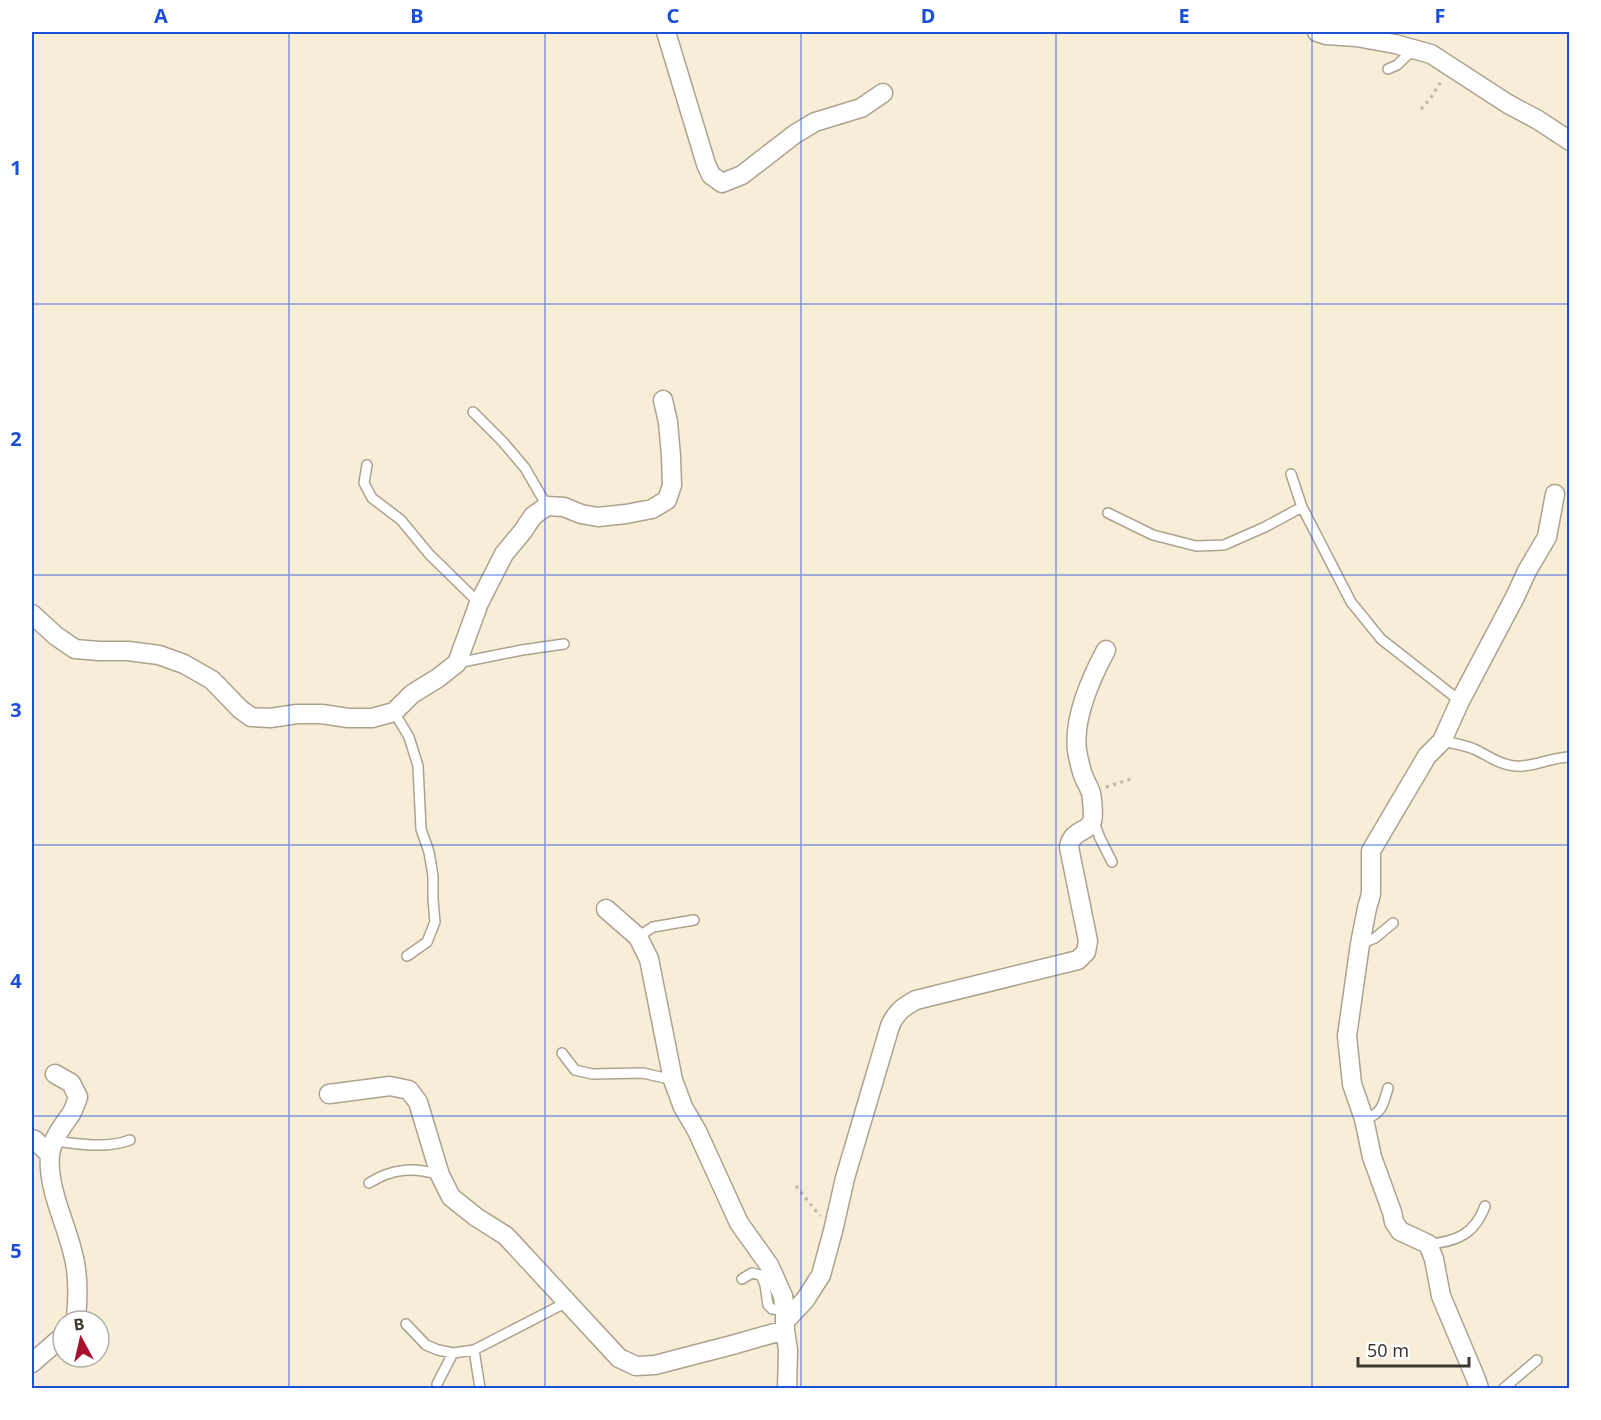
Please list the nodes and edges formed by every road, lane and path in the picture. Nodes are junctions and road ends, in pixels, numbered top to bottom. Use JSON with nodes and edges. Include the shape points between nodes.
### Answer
{"nodes":[{"id":1,"x":666,"y":32,"type":"edge"},
{"id":2,"x":1317,"y":32,"type":"edge"},
{"id":3,"x":1414,"y":49,"type":"junction"},
{"id":4,"x":1450,"y":65,"type":"junction"},
{"id":5,"x":1388,"y":69,"type":"dead end"},
{"id":6,"x":883,"y":93,"type":"dead end"},
{"id":7,"x":1421,"y":109,"type":"dead end"},
{"id":8,"x":1569,"y":141,"type":"edge"},
{"id":9,"x":663,"y":399,"type":"dead end"},
{"id":10,"x":473,"y":412,"type":"dead end"},
{"id":11,"x":367,"y":465,"type":"dead end"},
{"id":12,"x":1291,"y":474,"type":"dead end"},
{"id":13,"x":1555,"y":494,"type":"dead end"},
{"id":14,"x":547,"y":506,"type":"junction"},
{"id":15,"x":1302,"y":507,"type":"junction"},
{"id":16,"x":1108,"y":513,"type":"dead end"},
{"id":17,"x":479,"y":603,"type":"junction"},
{"id":18,"x":32,"y":614,"type":"edge"},
{"id":19,"x":564,"y":644,"type":"dead end"},
{"id":20,"x":1106,"y":650,"type":"dead end"},
{"id":21,"x":457,"y":663,"type":"junction"},
{"id":22,"x":1460,"y":701,"type":"junction"},
{"id":23,"x":394,"y":712,"type":"junction"},
{"id":24,"x":1442,"y":741,"type":"junction"},
{"id":25,"x":1569,"y":757,"type":"edge"},
{"id":26,"x":1134,"y":778,"type":"dead end"},
{"id":27,"x":1091,"y":794,"type":"junction"},
{"id":28,"x":1093,"y":820,"type":"junction"},
{"id":29,"x":1112,"y":862,"type":"dead end"},
{"id":30,"x":606,"y":909,"type":"dead end"},
{"id":31,"x":694,"y":920,"type":"dead end"},
{"id":32,"x":1393,"y":923,"type":"dead end"},
{"id":33,"x":638,"y":937,"type":"junction"},
{"id":34,"x":1360,"y":944,"type":"junction"},
{"id":35,"x":407,"y":956,"type":"dead end"},
{"id":36,"x":562,"y":1053,"type":"dead end"},
{"id":37,"x":55,"y":1074,"type":"dead end"},
{"id":38,"x":673,"y":1080,"type":"junction"},
{"id":39,"x":1388,"y":1088,"type":"dead end"},
{"id":40,"x":329,"y":1094,"type":"dead end"},
{"id":41,"x":1364,"y":1119,"type":"junction"},
{"id":42,"x":32,"y":1139,"type":"edge"},
{"id":43,"x":130,"y":1140,"type":"dead end"},
{"id":44,"x":52,"y":1148,"type":"junction"},
{"id":45,"x":440,"y":1175,"type":"junction"},
{"id":46,"x":369,"y":1182,"type":"dead end"},
{"id":47,"x":796,"y":1186,"type":"dead end"},
{"id":48,"x":1485,"y":1206,"type":"dead end"},
{"id":49,"x":833,"y":1231,"type":"junction"},
{"id":50,"x":1428,"y":1244,"type":"junction"},
{"id":51,"x":742,"y":1279,"type":"dead end"},
{"id":52,"x":567,"y":1302,"type":"junction"},
{"id":53,"x":77,"y":1309,"type":"edge"},
{"id":54,"x":785,"y":1320,"type":"junction"},
{"id":55,"x":406,"y":1324,"type":"dead end"},
{"id":56,"x":51,"y":1346,"type":"edge"},
{"id":57,"x":474,"y":1350,"type":"junction"},
{"id":58,"x":453,"y":1353,"type":"junction"},
{"id":59,"x":1537,"y":1360,"type":"dead end"},
{"id":60,"x":32,"y":1363,"type":"edge"},
{"id":61,"x":437,"y":1384,"type":"dead end"},
{"id":62,"x":480,"y":1389,"type":"edge"},
{"id":63,"x":787,"y":1389,"type":"edge"},
{"id":64,"x":1479,"y":1389,"type":"edge"},
{"id":65,"x":1504,"y":1389,"type":"edge"}],
"edges":[{"from":1,"to":6,"type":"street","via":[[706,164],[711,175],[722,183],[742,175],[815,122],[861,108]]},
{"from":2,"to":3,"type":"street"},
{"from":3,"to":4,"type":"street"},
{"from":3,"to":5,"type":"lane"},
{"from":4,"to":7,"type":"path"},
{"from":4,"to":8,"type":"street"},
{"from":9,"to":14,"type":"street","via":[[671,456],[672,485],[667,500],[652,509],[598,517]]},
{"from":10,"to":14,"type":"lane","via":[[525,468]]},
{"from":11,"to":17,"type":"lane","via":[[364,483],[372,498],[401,520]]},
{"from":12,"to":15,"type":"lane"},
{"from":13,"to":22,"type":"street","via":[[1547,537]]},
{"from":14,"to":17,"type":"street","via":[[533,516],[504,554]]},
{"from":15,"to":16,"type":"lane","via":[[1224,545],[1196,546],[1153,535]]},
{"from":15,"to":22,"type":"lane","via":[[1351,602],[1381,639]]},
{"from":17,"to":21,"type":"street"},
{"from":18,"to":23,"type":"street","via":[[75,649],[138,652],[184,664],[212,680],[251,717],[322,714],[372,718]]},
{"from":19,"to":21,"type":"lane"},
{"from":20,"to":27,"type":"street","via":[[1095,669],[1076,732],[1082,774]]},
{"from":21,"to":23,"type":"street","via":[[412,694]]},
{"from":22,"to":24,"type":"street"},
{"from":23,"to":35,"type":"lane","via":[[409,737],[418,766],[421,829],[433,876],[435,922],[427,942]]},
{"from":24,"to":25,"type":"lane","via":[[1473,748],[1507,765]]},
{"from":24,"to":34,"type":"street","via":[[1427,756],[1371,851],[1371,894]]},
{"from":26,"to":27,"type":"path"},
{"from":27,"to":28,"type":"street"},
{"from":28,"to":29,"type":"lane"},
{"from":28,"to":49,"type":"street","via":[[1070,840],[1069,847],[1088,940],[1086,952],[1078,960],[916,1000],[895,1015]]},
{"from":30,"to":33,"type":"street"},
{"from":31,"to":33,"type":"lane","via":[[653,927]]},
{"from":32,"to":34,"type":"lane","via":[[1376,938]]},
{"from":33,"to":38,"type":"street","via":[[649,959]]},
{"from":34,"to":41,"type":"street","via":[[1347,1036],[1352,1084]]},
{"from":36,"to":38,"type":"lane","via":[[574,1070],[592,1074],[643,1073]]},
{"from":37,"to":44,"type":"street","via":[[71,1083],[78,1097]]},
{"from":38,"to":54,"type":"street","via":[[739,1224],[769,1265],[783,1296]]},
{"from":39,"to":41,"type":"lane","via":[[1381,1108]]},
{"from":40,"to":45,"type":"street","via":[[390,1086],[410,1090],[418,1102]]},
{"from":41,"to":50,"type":"street","via":[[1394,1222],[1400,1231]]},
{"from":42,"to":44,"type":"street"},
{"from":43,"to":44,"type":"lane"},
{"from":44,"to":53,"type":"street","via":[[52,1179],[74,1255]]},
{"from":45,"to":46,"type":"lane","via":[[423,1169],[403,1170]]},
{"from":45,"to":52,"type":"street","via":[[451,1197],[506,1236]]},
{"from":47,"to":49,"type":"path"},
{"from":48,"to":50,"type":"lane","via":[[1472,1230],[1460,1237]]},
{"from":49,"to":54,"type":"street","via":[[821,1275]]},
{"from":50,"to":64,"type":"street","via":[[1441,1296]]},
{"from":51,"to":54,"type":"lane","via":[[752,1273],[761,1275],[768,1305]]},
{"from":52,"to":54,"type":"street","via":[[619,1359],[636,1366],[655,1365]]},
{"from":52,"to":57,"type":"lane"},
{"from":54,"to":63,"type":"street"},
{"from":55,"to":58,"type":"lane","via":[[426,1345]]},
{"from":56,"to":60,"type":"street"},
{"from":57,"to":58,"type":"lane"},
{"from":57,"to":62,"type":"lane"},
{"from":58,"to":61,"type":"lane"},
{"from":59,"to":65,"type":"lane"}]}
